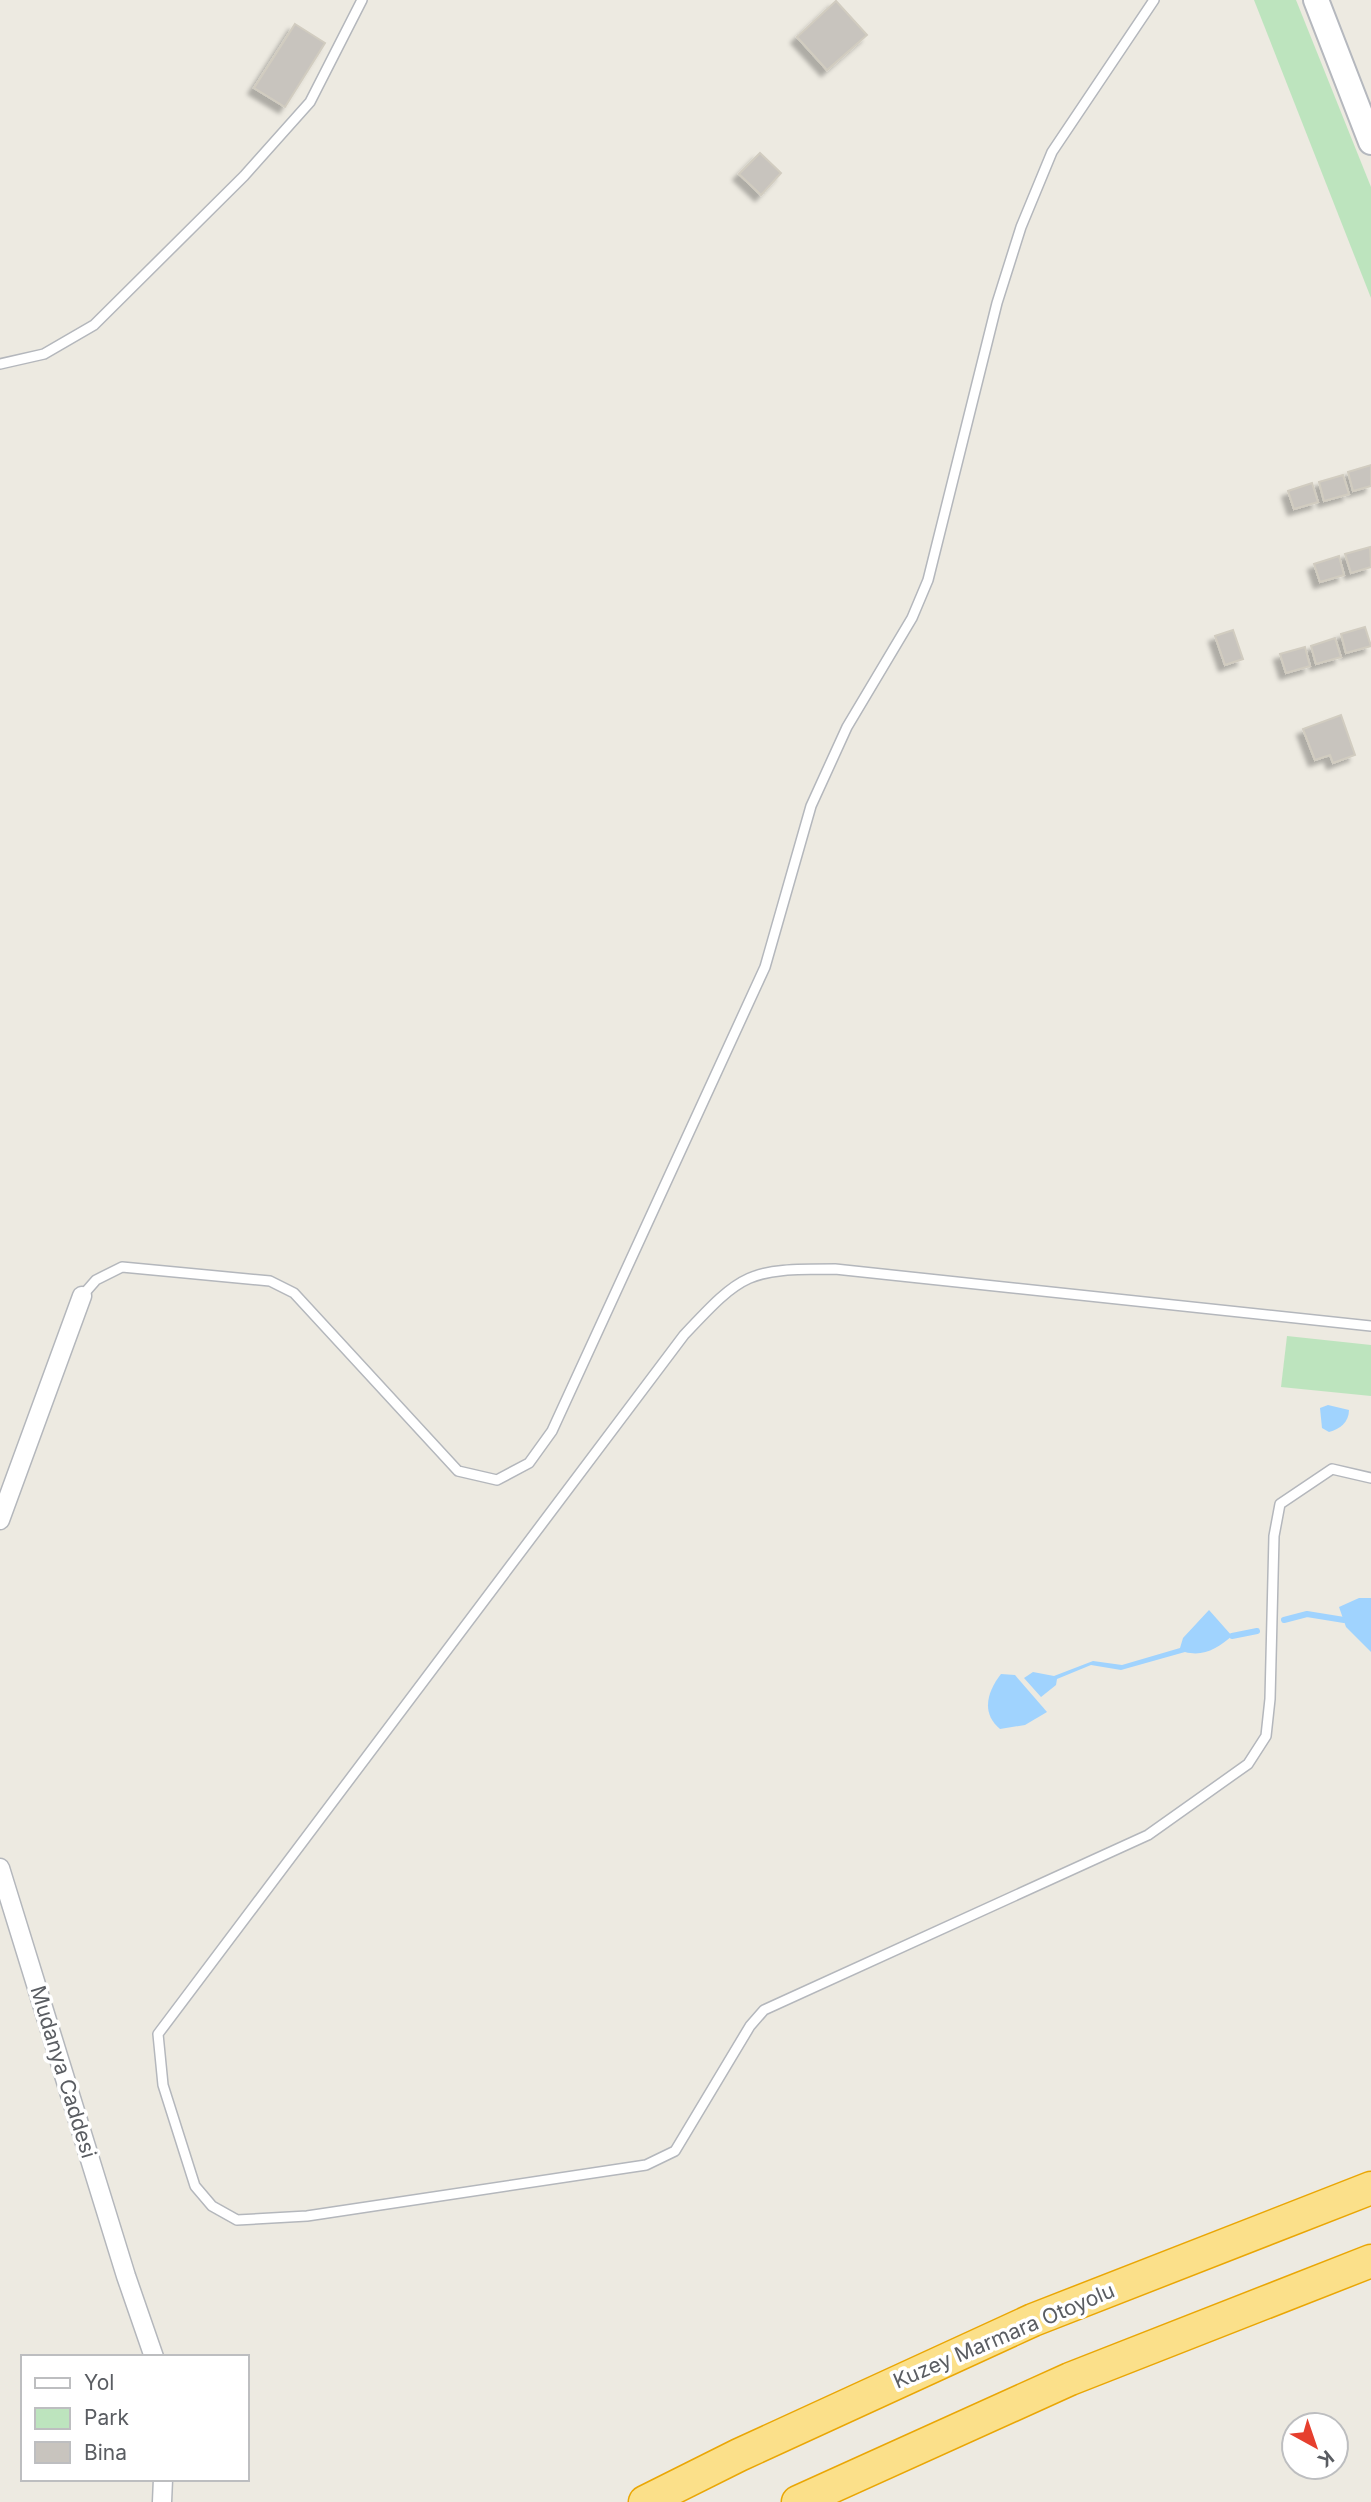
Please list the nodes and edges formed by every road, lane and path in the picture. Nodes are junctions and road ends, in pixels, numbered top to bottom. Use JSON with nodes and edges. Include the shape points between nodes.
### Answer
{"nodes":[{"id":1,"x":362,"y":0,"type":"edge"},
{"id":2,"x":1154,"y":0,"type":"edge"},
{"id":3,"x":1316,"y":0,"type":"edge"},
{"id":4,"x":1371,"y":142,"type":"edge"},
{"id":5,"x":0,"y":364,"type":"edge"},
{"id":6,"x":82,"y":1296,"type":"joint"},
{"id":7,"x":1371,"y":1326,"type":"edge"},
{"id":8,"x":1371,"y":1478,"type":"edge"},
{"id":9,"x":0,"y":1520,"type":"edge"},
{"id":10,"x":0,"y":1868,"type":"edge"},
{"id":11,"x":1371,"y":2188,"type":"edge"},
{"id":12,"x":1371,"y":2261,"type":"edge"},
{"id":13,"x":153,"y":2355,"type":"edge"},
{"id":14,"x":163,"y":2481,"type":"edge"},
{"id":15,"x":162,"y":2502,"type":"edge"},
{"id":16,"x":645,"y":2502,"type":"edge"},
{"id":17,"x":798,"y":2502,"type":"edge"}],
"edges":[{"from":1,"to":5,"type":"lane","via":[[310,102],[244,176],[94,325],[44,354]]},
{"from":2,"to":6,"type":"lane","via":[[1052,152],[1021,226],[997,303],[928,580],[912,618],[846,727],[811,806],[765,967],[552,1431],[529,1462],[497,1480],[458,1471],[294,1293],[270,1281],[122,1267],[96,1280]]},
{"from":3,"to":4,"type":"street"},
{"from":6,"to":9,"type":"street"},
{"from":7,"to":8,"type":"lane","via":[[835,1269],[779,1269],[756,1274],[727,1289],[684,1335],[158,2034],[163,2085],[195,2186],[212,2206],[237,2220],[307,2216],[646,2165],[676,2151],[764,2010],[1148,1835],[1248,1764],[1266,1736],[1274,1536],[1280,1504],[1332,1469]]},
{"from":10,"to":13,"type":"street","name":"Mudanya Caddesi"},
{"from":11,"to":16,"type":"highway","name":"Kuzey Marmara Otoyolu","via":[[1033,2320]]},
{"from":12,"to":17,"type":"highway","via":[[1070,2379]]},
{"from":14,"to":15,"type":"street"}]}
